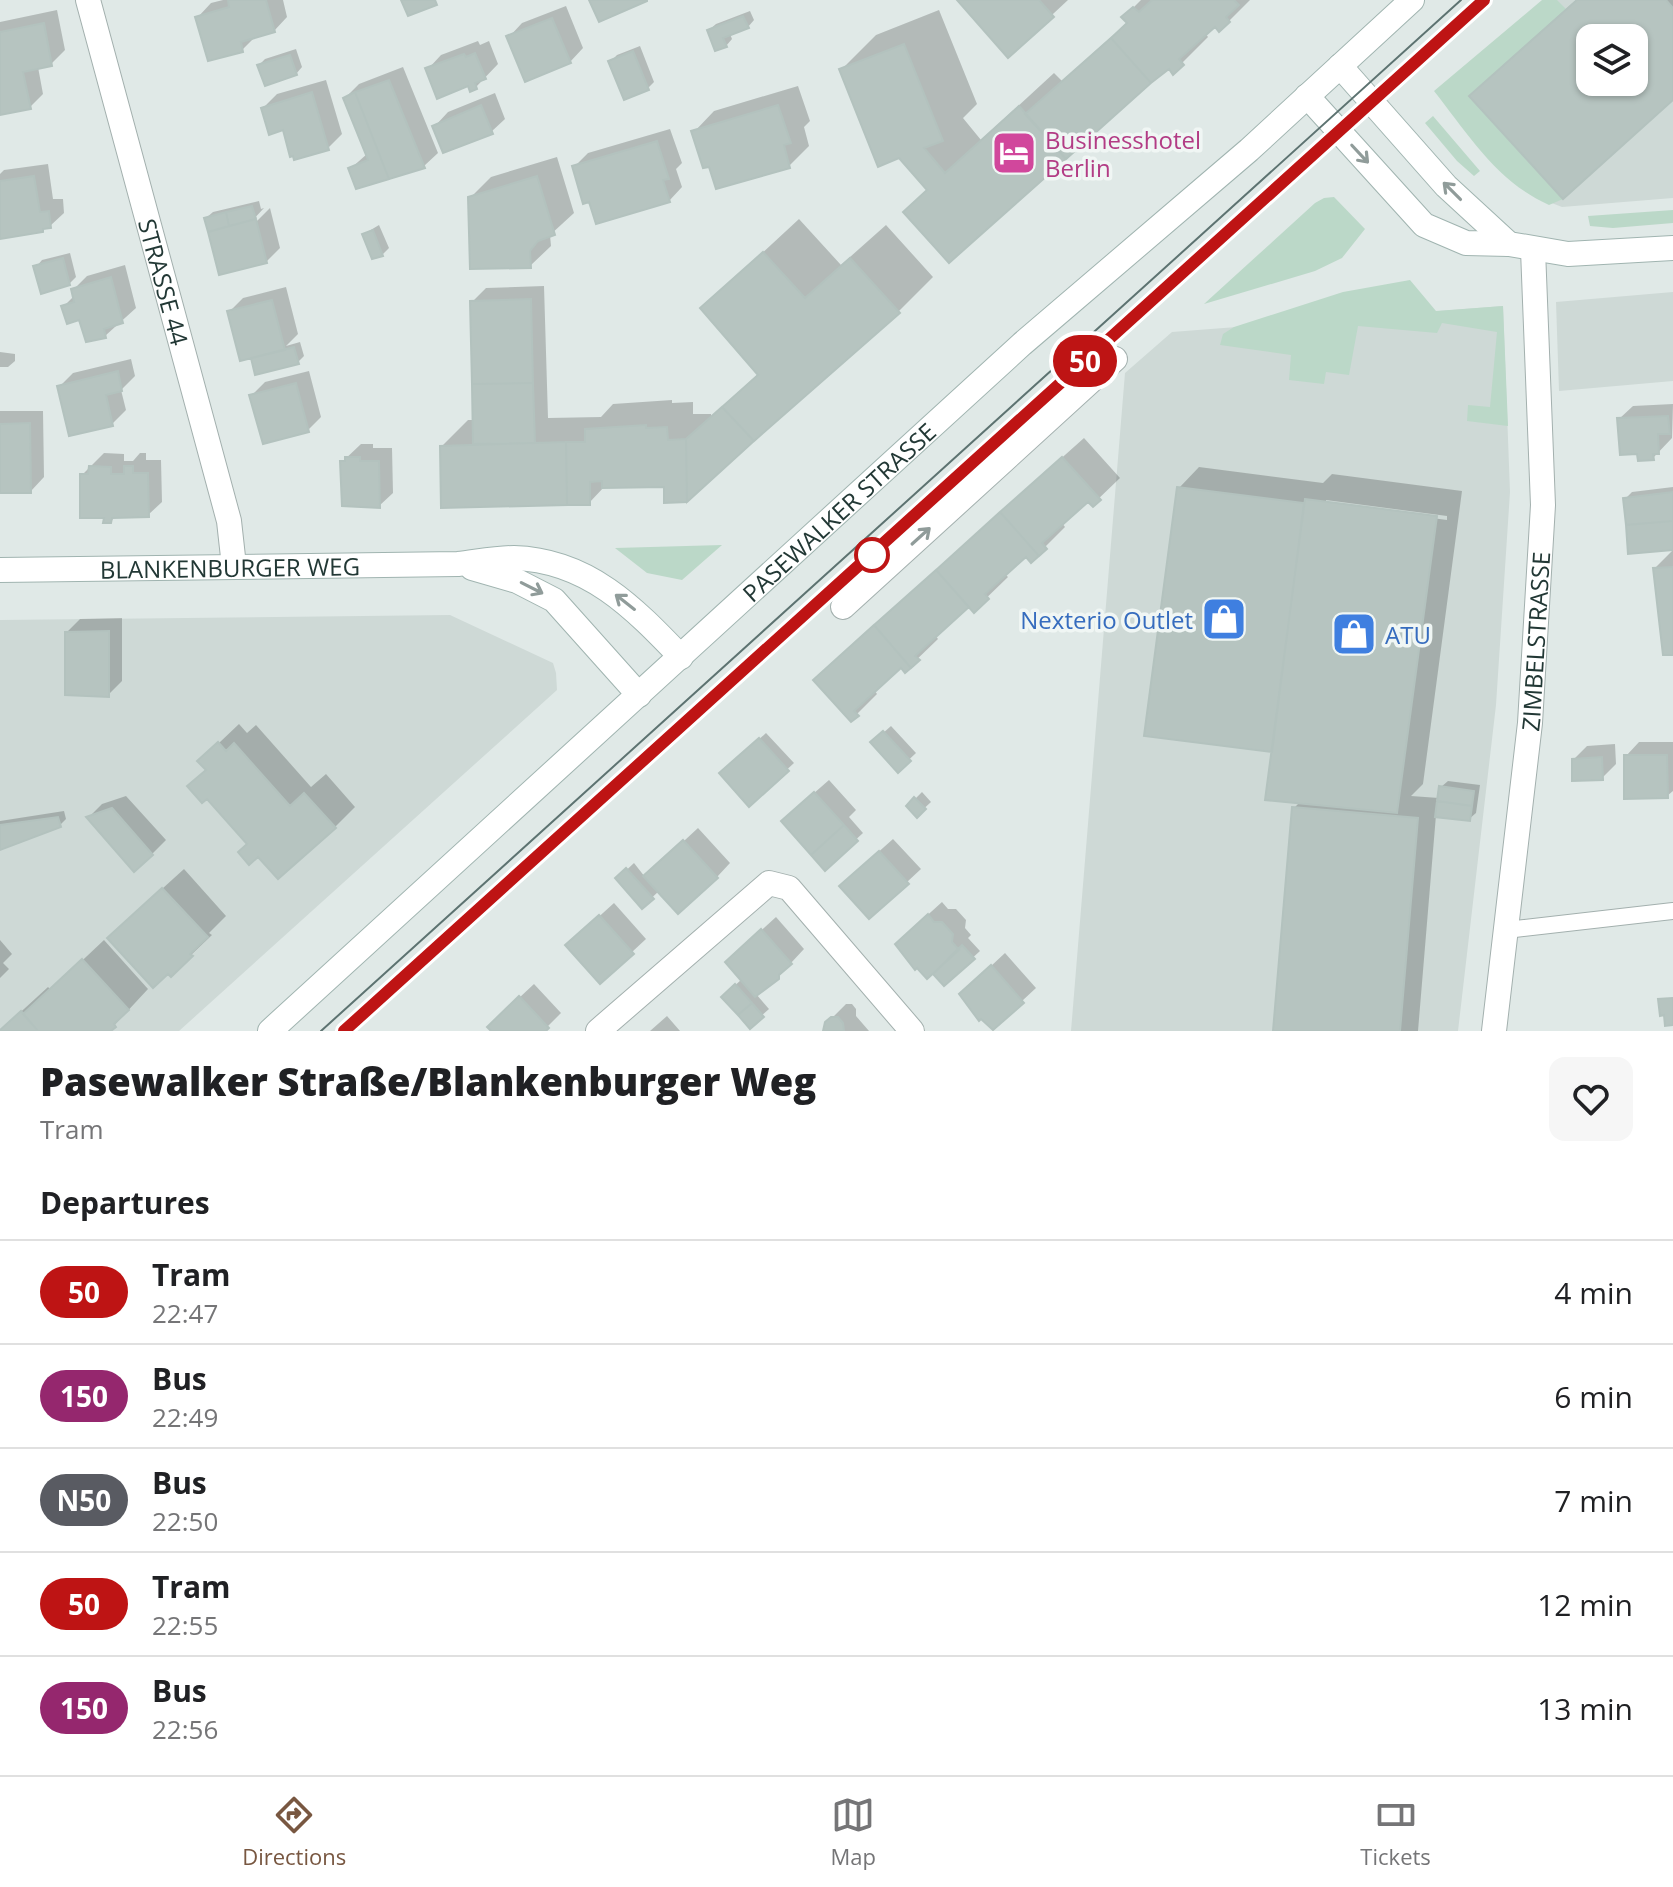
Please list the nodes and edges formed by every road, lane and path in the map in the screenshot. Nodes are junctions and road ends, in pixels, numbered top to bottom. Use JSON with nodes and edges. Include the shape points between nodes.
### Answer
{"nodes":[{"id":1,"x":88,"y":0,"type":"edge"},
{"id":2,"x":1412,"y":0,"type":"edge"},
{"id":3,"x":1340,"y":66,"type":"junction"},
{"id":4,"x":1307,"y":96,"type":"junction"},
{"id":5,"x":1521,"y":247,"type":"junction"},
{"id":6,"x":1673,"y":248,"type":"edge"},
{"id":7,"x":1115,"y":359,"type":"dead end"},
{"id":8,"x":458,"y":564,"type":"junction"},
{"id":9,"x":234,"y":566,"type":"junction"},
{"id":10,"x":0,"y":570,"type":"edge"},
{"id":11,"x":843,"y":607,"type":"dead end"},
{"id":12,"x":681,"y":657,"type":"junction"},
{"id":13,"x":639,"y":695,"type":"junction"},
{"id":14,"x":1673,"y":911,"type":"edge"},
{"id":15,"x":1506,"y":930,"type":"junction"},
{"id":16,"x":270,"y":1031,"type":"edge"},
{"id":17,"x":598,"y":1031,"type":"edge"},
{"id":18,"x":912,"y":1031,"type":"edge"},
{"id":19,"x":1494,"y":1031,"type":"edge"}],
"edges":[{"from":1,"to":9,"type":"main road","name":"STRASSE 44","via":[[229,521]]},
{"from":2,"to":3,"type":"main road","name":"PASEWALKER STRASSE"},
{"from":3,"to":4,"type":"main road","name":"PASEWALKER STRASSE"},
{"from":5,"to":3,"type":"main road","one_way":true,"via":[[1446,186]]},
{"from":4,"to":5,"type":"main road","one_way":true,"via":[[1424,225],[1466,243]]},
{"from":4,"to":12,"type":"main road","name":"PASEWALKER STRASSE","via":[[1022,344]]},
{"from":5,"to":6,"type":"main road","via":[[1568,254]]},
{"from":5,"to":15,"type":"main road","name":"ZIMBELSTRASSE","via":[[1543,490],[1530,723]]},
{"from":11,"to":7,"type":"main road","one_way":true},
{"from":8,"to":9,"type":"main road","name":"BLANKENBURGER WEG"},
{"from":12,"to":8,"type":"main road","name":"BLANKENBURGER WEG","one_way":true,"via":[[626,601],[565,568],[515,558]]},
{"from":8,"to":13,"type":"main road","name":"BLANKENBURGER WEG","one_way":true,"via":[[517,581],[554,600]]},
{"from":9,"to":10,"type":"main road","name":"BLANKENBURGER WEG"},
{"from":12,"to":13,"type":"main road","name":"PASEWALKER STRASSE"},
{"from":13,"to":16,"type":"main road","name":"PASEWALKER STRASSE"},
{"from":14,"to":15,"type":"lane"},
{"from":15,"to":19,"type":"main road","name":"ZIMBELSTRASSE"},
{"from":17,"to":18,"type":"main road","via":[[769,883],[789,888]]}]}
